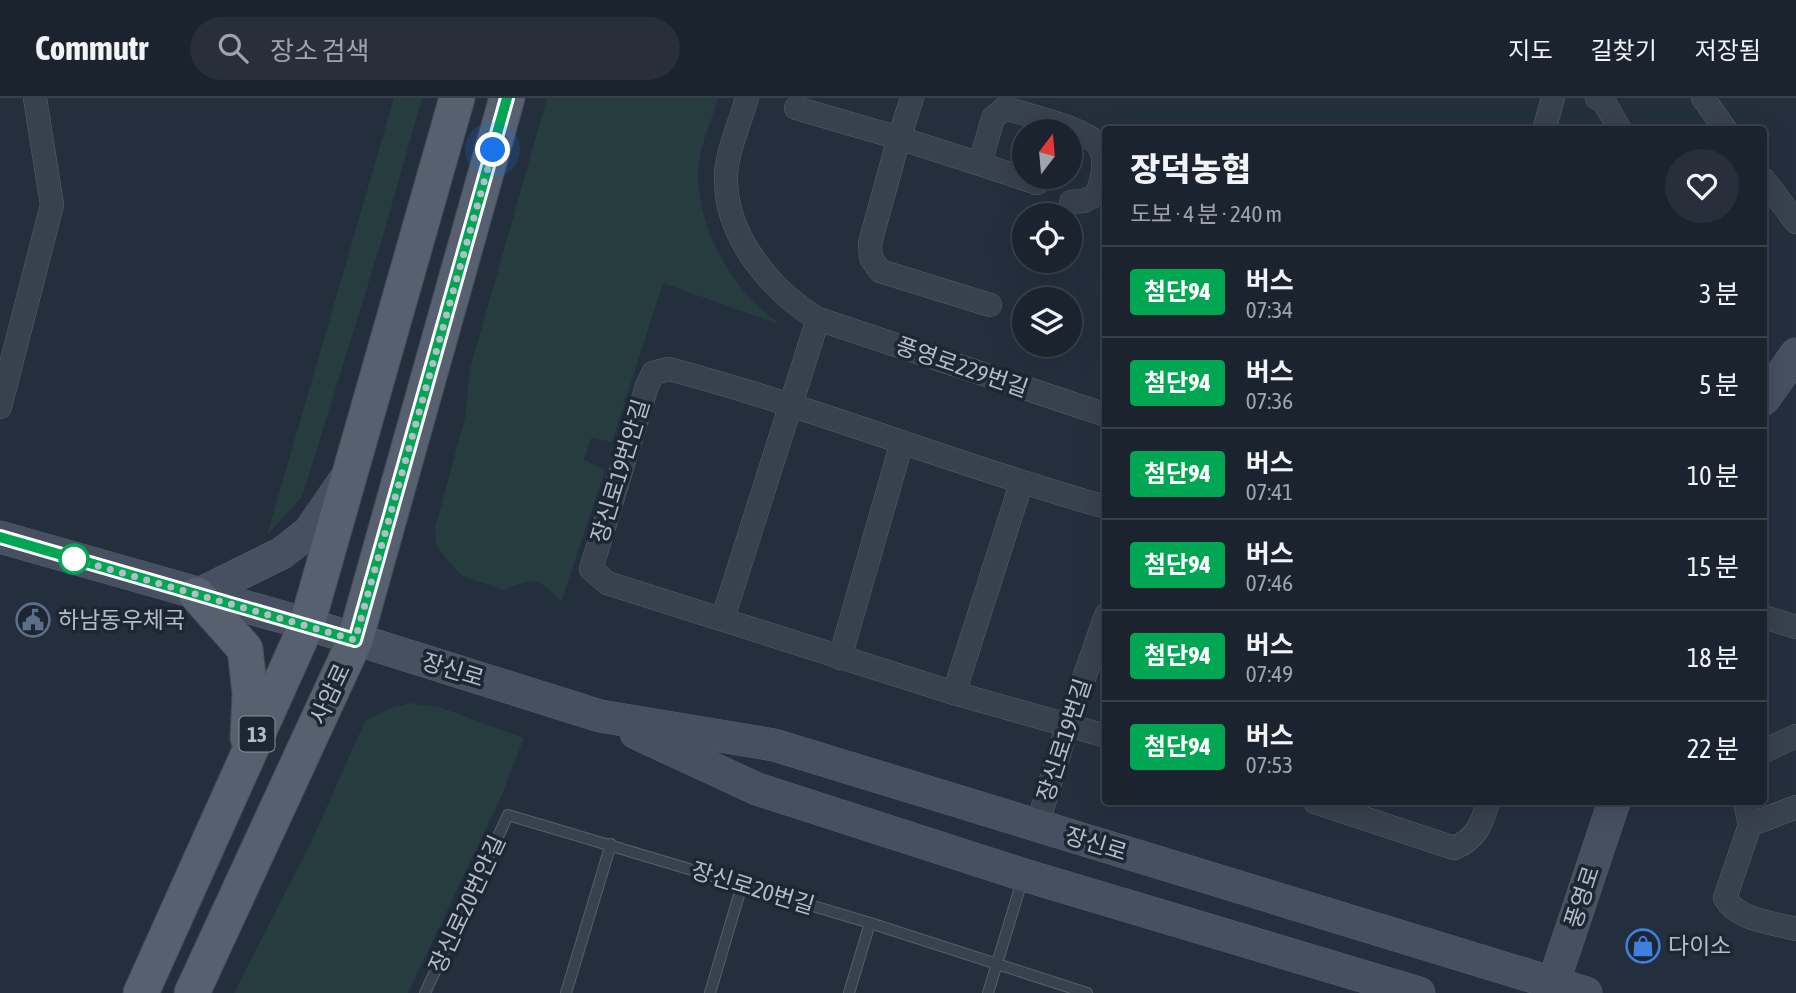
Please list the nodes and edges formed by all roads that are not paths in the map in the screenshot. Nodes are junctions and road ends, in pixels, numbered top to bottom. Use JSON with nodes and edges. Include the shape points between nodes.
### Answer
{"nodes":[{"id":1,"x":35,"y":98,"type":"edge"},
{"id":2,"x":457,"y":98,"type":"edge"},
{"id":3,"x":508,"y":98,"type":"edge"},
{"id":4,"x":747,"y":98,"type":"edge"},
{"id":5,"x":912,"y":98,"type":"edge"},
{"id":6,"x":1553,"y":98,"type":"edge"},
{"id":7,"x":1597,"y":98,"type":"edge"},
{"id":8,"x":1703,"y":98,"type":"edge"},
{"id":9,"x":796,"y":108,"type":"dead end"},
{"id":10,"x":1036,"y":119,"type":"edge"},
{"id":11,"x":1545,"y":126,"type":"edge"},
{"id":12,"x":1618,"y":126,"type":"edge"},
{"id":13,"x":1723,"y":126,"type":"edge"},
{"id":14,"x":1082,"y":134,"type":"edge"},
{"id":15,"x":899,"y":138,"type":"junction"},
{"id":16,"x":1102,"y":156,"type":"edge"},
{"id":17,"x":980,"y":164,"type":"junction"},
{"id":18,"x":1102,"y":170,"type":"edge"},
{"id":19,"x":1012,"y":175,"type":"edge"},
{"id":20,"x":1767,"y":184,"type":"edge"},
{"id":21,"x":1071,"y":202,"type":"dead end"},
{"id":22,"x":1796,"y":222,"type":"edge"},
{"id":23,"x":990,"y":305,"type":"dead end"},
{"id":24,"x":818,"y":319,"type":"junction"},
{"id":25,"x":1796,"y":354,"type":"edge"},
{"id":26,"x":1767,"y":395,"type":"edge"},
{"id":27,"x":788,"y":406,"type":"junction"},
{"id":28,"x":0,"y":407,"type":"edge"},
{"id":29,"x":1102,"y":414,"type":"edge"},
{"id":30,"x":902,"y":442,"type":"junction"},
{"id":31,"x":353,"y":467,"type":"junction"},
{"id":32,"x":1021,"y":484,"type":"junction"},
{"id":33,"x":1102,"y":506,"type":"edge"},
{"id":34,"x":0,"y":537,"type":"edge"},
{"id":35,"x":197,"y":595,"type":"junction"},
{"id":36,"x":723,"y":618,"type":"junction"},
{"id":37,"x":1767,"y":618,"type":"edge"},
{"id":38,"x":307,"y":624,"type":"junction"},
{"id":39,"x":1102,"y":626,"type":"edge"},
{"id":40,"x":1796,"y":627,"type":"edge"},
{"id":41,"x":355,"y":640,"type":"junction"},
{"id":42,"x":840,"y":658,"type":"junction"},
{"id":43,"x":954,"y":693,"type":"junction"},
{"id":44,"x":600,"y":716,"type":"junction"},
{"id":45,"x":1068,"y":724,"type":"junction"},
{"id":46,"x":1102,"y":735,"type":"edge"},
{"id":47,"x":1796,"y":736,"type":"edge"},
{"id":48,"x":1767,"y":750,"type":"edge"},
{"id":49,"x":247,"y":756,"type":"junction"},
{"id":50,"x":1340,"y":805,"type":"edge"},
{"id":51,"x":1487,"y":805,"type":"edge"},
{"id":52,"x":1613,"y":805,"type":"edge"},
{"id":53,"x":1746,"y":805,"type":"edge"},
{"id":54,"x":1796,"y":807,"type":"edge"},
{"id":55,"x":508,"y":815,"type":"joint"},
{"id":56,"x":1750,"y":825,"type":"junction"},
{"id":57,"x":1037,"y":826,"type":"junction"},
{"id":58,"x":611,"y":844,"type":"junction"},
{"id":59,"x":1024,"y":875,"type":"junction"},
{"id":60,"x":742,"y":885,"type":"junction"},
{"id":61,"x":870,"y":923,"type":"junction"},
{"id":62,"x":1796,"y":929,"type":"edge"},
{"id":63,"x":997,"y":964,"type":"junction"},
{"id":64,"x":1552,"y":988,"type":"edge"},
{"id":65,"x":141,"y":993,"type":"edge"},
{"id":66,"x":192,"y":993,"type":"edge"},
{"id":67,"x":425,"y":993,"type":"edge"},
{"id":68,"x":566,"y":993,"type":"edge"},
{"id":69,"x":710,"y":993,"type":"edge"},
{"id":70,"x":849,"y":993,"type":"edge"},
{"id":71,"x":988,"y":993,"type":"edge"},
{"id":72,"x":1087,"y":993,"type":"edge"},
{"id":73,"x":1419,"y":993,"type":"edge"},
{"id":74,"x":1586,"y":993,"type":"edge"}],
"edges":[{"from":1,"to":28,"type":"street","via":[[52,205]]},
{"from":2,"to":31,"type":"main road","number":"13"},
{"from":3,"to":41,"type":"main road","name":"사암로","number":"13"},
{"from":4,"to":24,"type":"street","name":"풍영로229번길","via":[[726,182],[735,219],[748,250],[773,286],[794,306]]},
{"from":5,"to":15,"type":"street"},
{"from":6,"to":11,"type":"street"},
{"from":7,"to":12,"type":"street","via":[[1603,100]]},
{"from":8,"to":13,"type":"street"},
{"from":9,"to":15,"type":"street"},
{"from":10,"to":17,"type":"street","via":[[1005,107],[993,118]]},
{"from":14,"to":16,"type":"street","via":[[1098,145]]},
{"from":15,"to":17,"type":"street"},
{"from":15,"to":23,"type":"street","via":[[870,243],[870,258],[880,271]]},
{"from":17,"to":19,"type":"street"},
{"from":18,"to":21,"type":"street","via":[[1097,194]]},
{"from":20,"to":22,"type":"street"},
{"from":24,"to":27,"type":"street"},
{"from":24,"to":29,"type":"street","name":"풍영로229번길"},
{"from":25,"to":26,"type":"main road"},
{"from":27,"to":30,"type":"street","name":"장신로19번안길"},
{"from":27,"to":36,"type":"street"},
{"from":27,"to":36,"type":"street","name":"장신로19번안길","via":[[668,369],[653,373],[593,559],[591,569],[607,583]]},
{"from":30,"to":32,"type":"street","name":"장신로19번안길"},
{"from":30,"to":42,"type":"street"},
{"from":31,"to":35,"type":"main road","via":[[309,532],[282,553]]},
{"from":31,"to":38,"type":"main road","number":"13"},
{"from":32,"to":33,"type":"street","name":"장신로19번안길"},
{"from":32,"to":43,"type":"street"},
{"from":34,"to":35,"type":"main road","name":"장신로"},
{"from":35,"to":38,"type":"main road","name":"장신로"},
{"from":35,"to":49,"type":"main road","via":[[245,649],[250,693]]},
{"from":36,"to":42,"type":"street","name":"장신로19번안길"},
{"from":37,"to":40,"type":"street"},
{"from":38,"to":41,"type":"main road","name":"장신로"},
{"from":38,"to":49,"type":"main road","number":"13"},
{"from":39,"to":45,"type":"street","name":"장신로19번길"},
{"from":41,"to":44,"type":"main road","name":"장신로"},
{"from":41,"to":66,"type":"main road","name":"사암로","number":"13"},
{"from":42,"to":43,"type":"street","name":"장신로19번안길"},
{"from":43,"to":45,"type":"street","name":"장신로19번안길"},
{"from":44,"to":57,"type":"main road","name":"장신로","via":[[774,746]]},
{"from":44,"to":59,"type":"main road","name":"장신로","via":[[757,789]]},
{"from":45,"to":46,"type":"street","name":"장신로19번안길"},
{"from":45,"to":57,"type":"street","name":"장신로19번길"},
{"from":47,"to":48,"type":"street"},
{"from":49,"to":65,"type":"main road","number":"13"},
{"from":50,"to":51,"type":"street","via":[[1454,848],[1476,834]]},
{"from":52,"to":64,"type":"main road","name":"풍영로"},
{"from":53,"to":56,"type":"street"},
{"from":54,"to":56,"type":"street"},
{"from":55,"to":58,"type":"lane","name":"장신로20번길"},
{"from":55,"to":67,"type":"lane","name":"장신로20번안길"},
{"from":56,"to":62,"type":"street","via":[[1725,898],[1740,912]]},
{"from":57,"to":64,"type":"main road","name":"장신로"},
{"from":58,"to":60,"type":"lane","name":"장신로20번길"},
{"from":58,"to":68,"type":"lane"},
{"from":59,"to":63,"type":"lane"},
{"from":59,"to":73,"type":"main road","name":"장신로"},
{"from":60,"to":61,"type":"lane","name":"장신로20번길"},
{"from":60,"to":69,"type":"lane"},
{"from":61,"to":63,"type":"lane","name":"장신로20번길"},
{"from":61,"to":70,"type":"lane"},
{"from":63,"to":71,"type":"lane"},
{"from":63,"to":72,"type":"lane","name":"장신로20번길"},
{"from":64,"to":74,"type":"main road","name":"장신로"}]}
